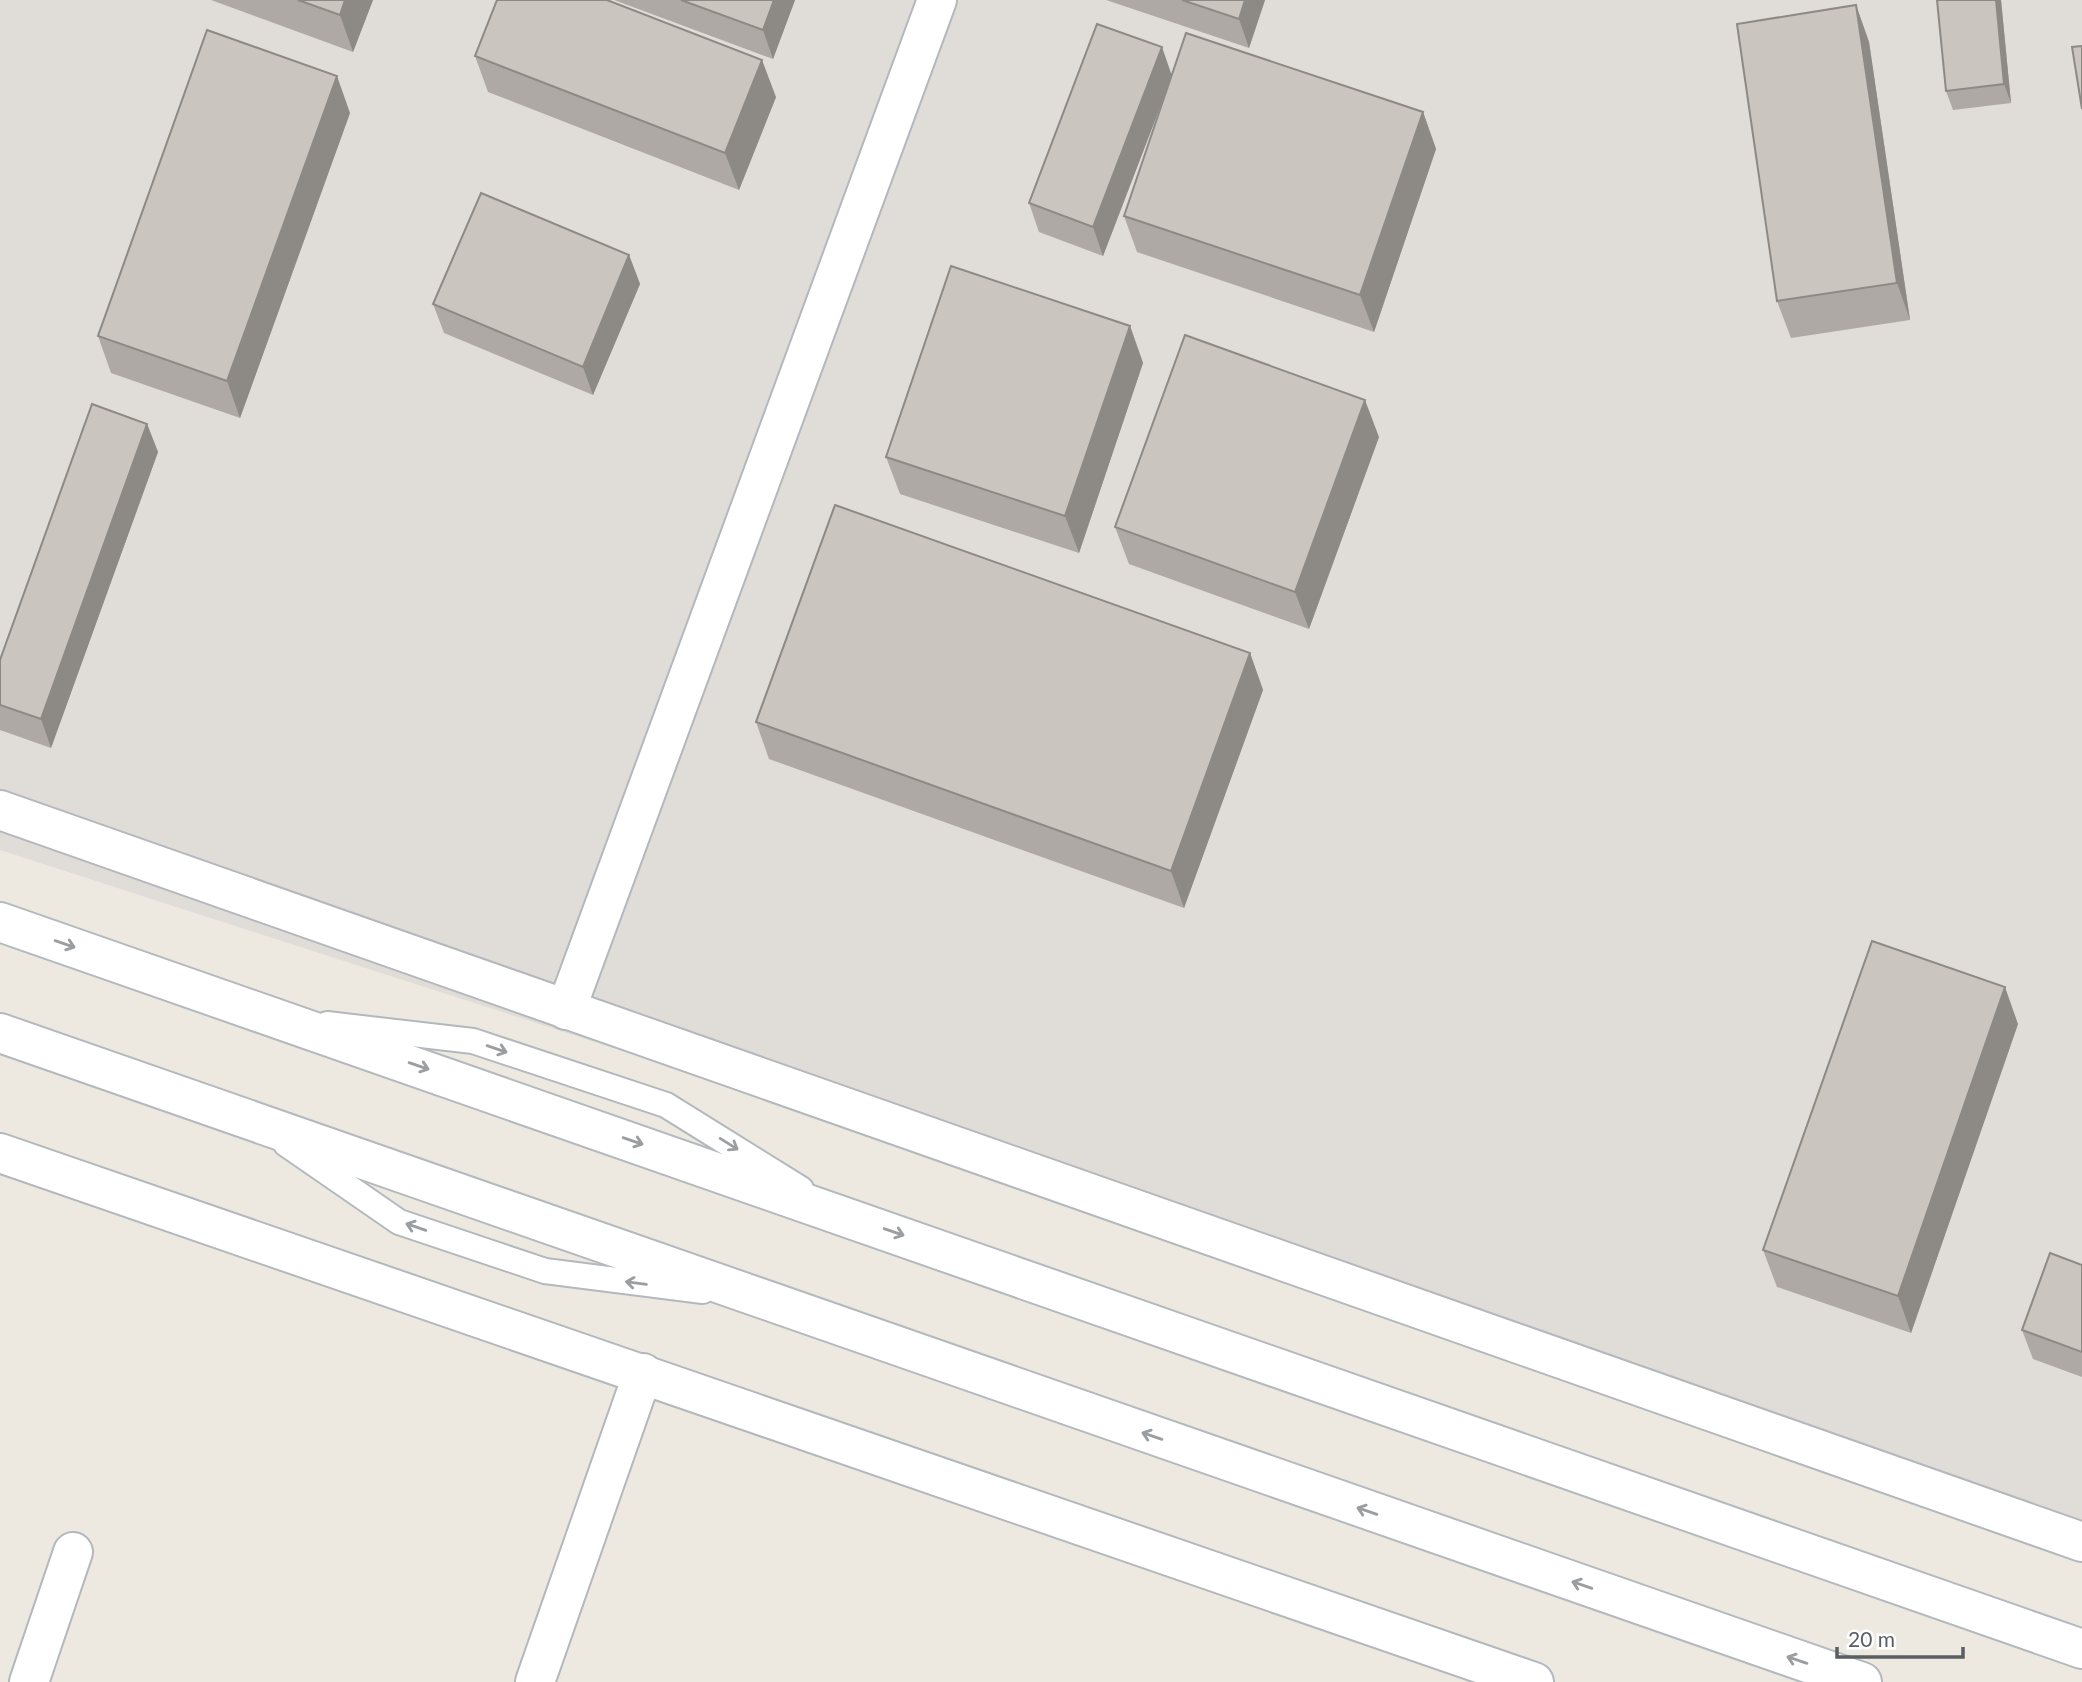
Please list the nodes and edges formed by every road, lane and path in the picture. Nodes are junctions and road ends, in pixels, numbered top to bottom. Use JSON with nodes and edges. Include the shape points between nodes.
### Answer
{"nodes":[{"id":1,"x":937,"y":0,"type":"edge"},
{"id":2,"x":0,"y":810,"type":"edge"},
{"id":3,"x":0,"y":922,"type":"edge"},
{"id":4,"x":566,"y":1010,"type":"junction"},
{"id":5,"x":0,"y":1033,"type":"edge"},
{"id":6,"x":0,"y":1153,"type":"edge"},
{"id":7,"x":643,"y":1373,"type":"junction"},
{"id":8,"x":2082,"y":1542,"type":"edge"},
{"id":9,"x":73,"y":1552,"type":"dead end"},
{"id":10,"x":2082,"y":1649,"type":"edge"},
{"id":11,"x":29,"y":1682,"type":"edge"},
{"id":12,"x":535,"y":1682,"type":"edge"},
{"id":13,"x":1534,"y":1682,"type":"edge"},
{"id":14,"x":1862,"y":1682,"type":"edge"}],
"edges":[{"from":1,"to":4,"type":"street"},
{"from":2,"to":4,"type":"street"},
{"from":3,"to":10,"type":"street","one_way":true},
{"from":4,"to":8,"type":"street"},
{"from":14,"to":5,"type":"street","one_way":true},
{"from":6,"to":7,"type":"street"},
{"from":7,"to":12,"type":"street"},
{"from":7,"to":13,"type":"street"},
{"from":9,"to":11,"type":"street"}]}
